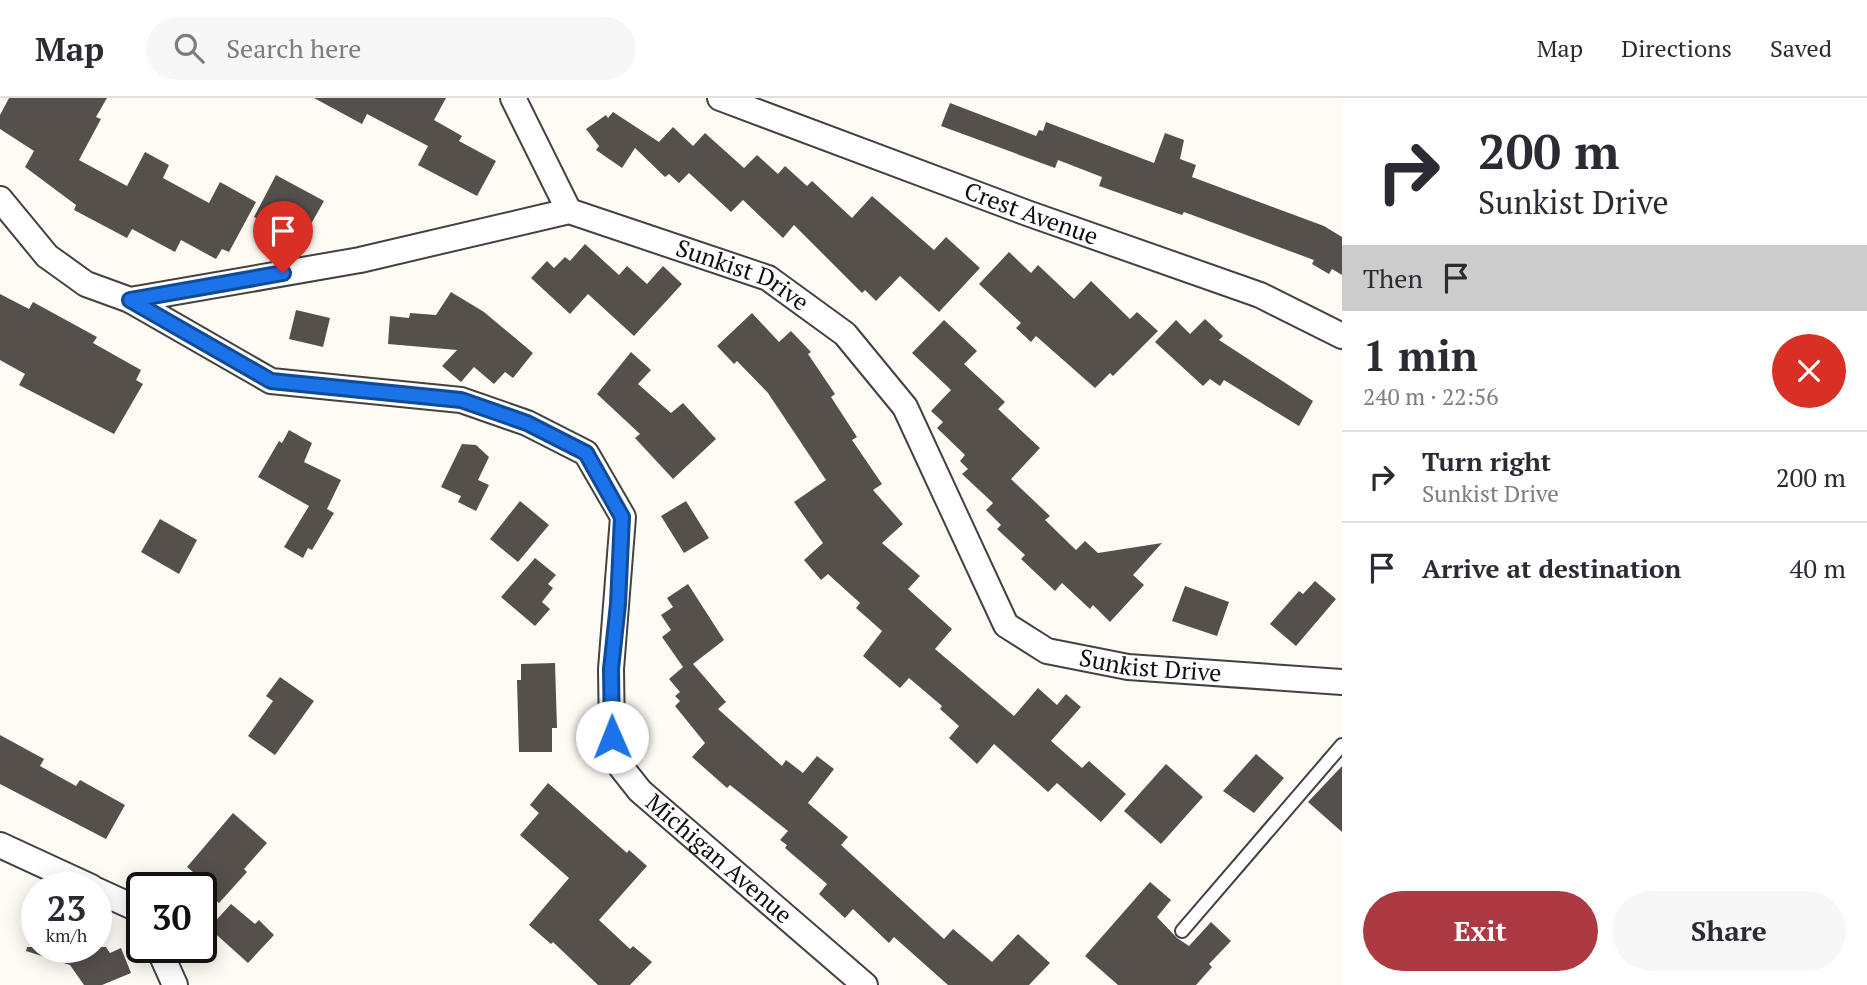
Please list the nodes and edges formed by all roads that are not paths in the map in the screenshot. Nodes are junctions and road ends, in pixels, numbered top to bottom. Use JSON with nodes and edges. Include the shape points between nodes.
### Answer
{"nodes":[{"id":1,"x":513,"y":98,"type":"edge"},
{"id":2,"x":720,"y":98,"type":"edge"},
{"id":3,"x":0,"y":199,"type":"edge"},
{"id":4,"x":569,"y":211,"type":"junction"},
{"id":5,"x":130,"y":300,"type":"junction"},
{"id":6,"x":1342,"y":336,"type":"edge"},
{"id":7,"x":1342,"y":682,"type":"edge"},
{"id":8,"x":1342,"y":746,"type":"edge"},
{"id":9,"x":0,"y":845,"type":"edge"},
{"id":10,"x":58,"y":872,"type":"edge"},
{"id":11,"x":1182,"y":931,"type":"dead end"},
{"id":12,"x":165,"y":963,"type":"edge"},
{"id":13,"x":175,"y":985,"type":"edge"},
{"id":14,"x":865,"y":985,"type":"edge"}],
"edges":[{"from":1,"to":4,"type":"street"},
{"from":2,"to":6,"type":"street","name":"Crest Avenue","via":[[1260,295]]},
{"from":3,"to":5,"type":"street","via":[[47,256],[86,284]]},
{"from":4,"to":5,"type":"street","via":[[360,260]]},
{"from":4,"to":7,"type":"street","name":"Sunkist Drive","via":[[768,278],[845,334],[905,407],[1006,625],[1047,651],[1128,667]]},
{"from":5,"to":14,"type":"street","name":"Michigan Avenue","via":[[271,381],[461,400],[527,423],[586,453],[622,517],[611,669],[612,737],[621,767],[640,792]]},
{"from":8,"to":11,"type":"lane"},
{"from":9,"to":10,"type":"street"},
{"from":12,"to":13,"type":"street"}]}
